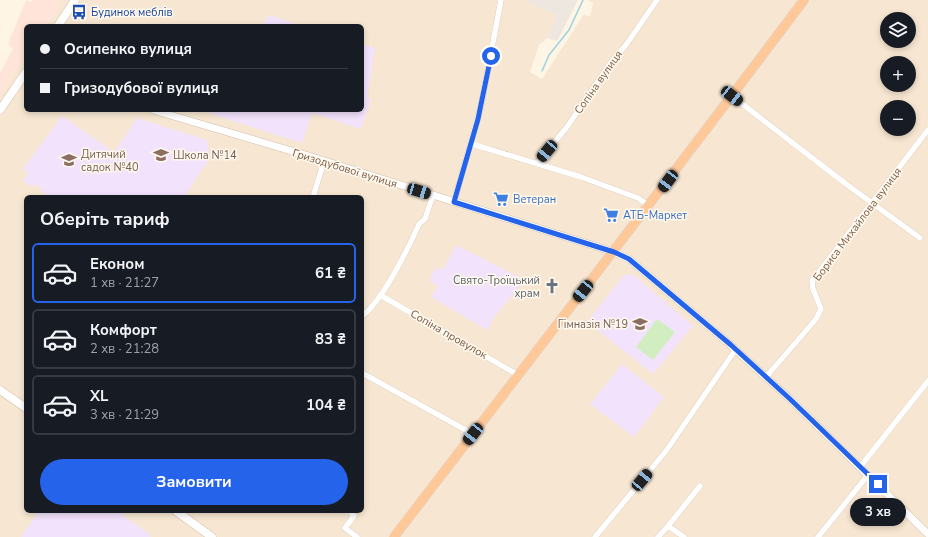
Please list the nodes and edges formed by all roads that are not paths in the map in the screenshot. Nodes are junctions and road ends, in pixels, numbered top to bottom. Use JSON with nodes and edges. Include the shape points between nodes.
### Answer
{"nodes":[{"id":1,"x":75,"y":0,"type":"edge"},
{"id":2,"x":501,"y":0,"type":"edge"},
{"id":3,"x":657,"y":0,"type":"edge"},
{"id":4,"x":804,"y":0,"type":"edge"},
{"id":5,"x":59,"y":24,"type":"edge"},
{"id":6,"x":24,"y":75,"type":"edge"},
{"id":7,"x":732,"y":96,"type":"junction"},
{"id":8,"x":0,"y":110,"type":"edge"},
{"id":9,"x":160,"y":112,"type":"edge"},
{"id":10,"x":928,"y":130,"type":"edge"},
{"id":11,"x":472,"y":144,"type":"junction"},
{"id":12,"x":324,"y":161,"type":"junction"},
{"id":13,"x":537,"y":163,"type":"junction"},
{"id":14,"x":314,"y":195,"type":"edge"},
{"id":15,"x":433,"y":195,"type":"junction"},
{"id":16,"x":454,"y":202,"type":"junction"},
{"id":17,"x":872,"y":202,"type":"junction"},
{"id":18,"x":649,"y":206,"type":"junction"},
{"id":19,"x":920,"y":238,"type":"dead end"},
{"id":20,"x":614,"y":252,"type":"junction"},
{"id":21,"x":380,"y":295,"type":"junction"},
{"id":22,"x":364,"y":315,"type":"edge"},
{"id":23,"x":736,"y":349,"type":"junction"},
{"id":24,"x":364,"y":374,"type":"edge"},
{"id":25,"x":518,"y":375,"type":"junction"},
{"id":26,"x":766,"y":377,"type":"junction"},
{"id":27,"x":928,"y":381,"type":"edge"},
{"id":28,"x":0,"y":390,"type":"edge"},
{"id":29,"x":24,"y":407,"type":"edge"},
{"id":30,"x":473,"y":434,"type":"junction"},
{"id":31,"x":860,"y":467,"type":"junction"},
{"id":32,"x":868,"y":475,"type":"junction"},
{"id":33,"x":700,"y":486,"type":"dead end"},
{"id":34,"x":179,"y":513,"type":"edge"},
{"id":35,"x":352,"y":513,"type":"edge"},
{"id":36,"x":668,"y":526,"type":"junction"},
{"id":37,"x":928,"y":534,"type":"edge"},
{"id":38,"x":212,"y":537,"type":"edge"},
{"id":39,"x":357,"y":537,"type":"edge"},
{"id":40,"x":394,"y":537,"type":"edge"},
{"id":41,"x":595,"y":537,"type":"edge"},
{"id":42,"x":658,"y":537,"type":"edge"},
{"id":43,"x":684,"y":537,"type":"edge"},
{"id":44,"x":818,"y":537,"type":"edge"}],
"edges":[{"from":1,"to":5,"type":"main road"},
{"from":2,"to":11,"type":"street"},
{"from":3,"to":13,"type":"street","name":"Сопіна вулиця","via":[[567,127]]},
{"from":4,"to":7,"type":"highway"},
{"from":6,"to":8,"type":"main road"},
{"from":7,"to":17,"type":"street"},
{"from":7,"to":18,"type":"highway"},
{"from":9,"to":12,"type":"street","name":"Гризодубової вулиця"},
{"from":10,"to":17,"type":"street","name":"Бориса Михайлова вулиця"},
{"from":11,"to":13,"type":"street"},
{"from":11,"to":16,"type":"street"},
{"from":12,"to":14,"type":"street"},
{"from":12,"to":15,"type":"street","name":"Гризодубової вулиця"},
{"from":13,"to":18,"type":"street","via":[[638,198]]},
{"from":15,"to":16,"type":"street","name":"Гризодубової вулиця"},
{"from":15,"to":21,"type":"street","via":[[424,219]]},
{"from":16,"to":20,"type":"street","name":"Гризодубової вулиця"},
{"from":17,"to":19,"type":"street"},
{"from":17,"to":26,"type":"street","name":"Бориса Михайлова вулиця","via":[[812,280],[821,309],[816,319]]},
{"from":18,"to":20,"type":"highway"},
{"from":20,"to":23,"type":"street","name":"Гризодубової вулиця","via":[[629,259]]},
{"from":20,"to":25,"type":"highway"},
{"from":21,"to":22,"type":"street"},
{"from":21,"to":25,"type":"street","name":"Сопіна провулок"},
{"from":23,"to":26,"type":"street","name":"Гризодубової вулиця"},
{"from":23,"to":41,"type":"street","via":[[666,451]]},
{"from":24,"to":30,"type":"street"},
{"from":25,"to":30,"type":"highway"},
{"from":26,"to":31,"type":"street","name":"Гризодубової вулиця"},
{"from":27,"to":31,"type":"street"},
{"from":28,"to":29,"type":"main road"},
{"from":30,"to":40,"type":"highway"},
{"from":31,"to":32,"type":"street","name":"Гризодубової вулиця"},
{"from":32,"to":37,"type":"street","name":"Гризодубової вулиця"},
{"from":32,"to":44,"type":"street"},
{"from":33,"to":36,"type":"street"},
{"from":34,"to":38,"type":"main road"},
{"from":35,"to":39,"type":"street","via":[[354,516],[345,528]]},
{"from":36,"to":42,"type":"street"},
{"from":36,"to":43,"type":"street"}]}
